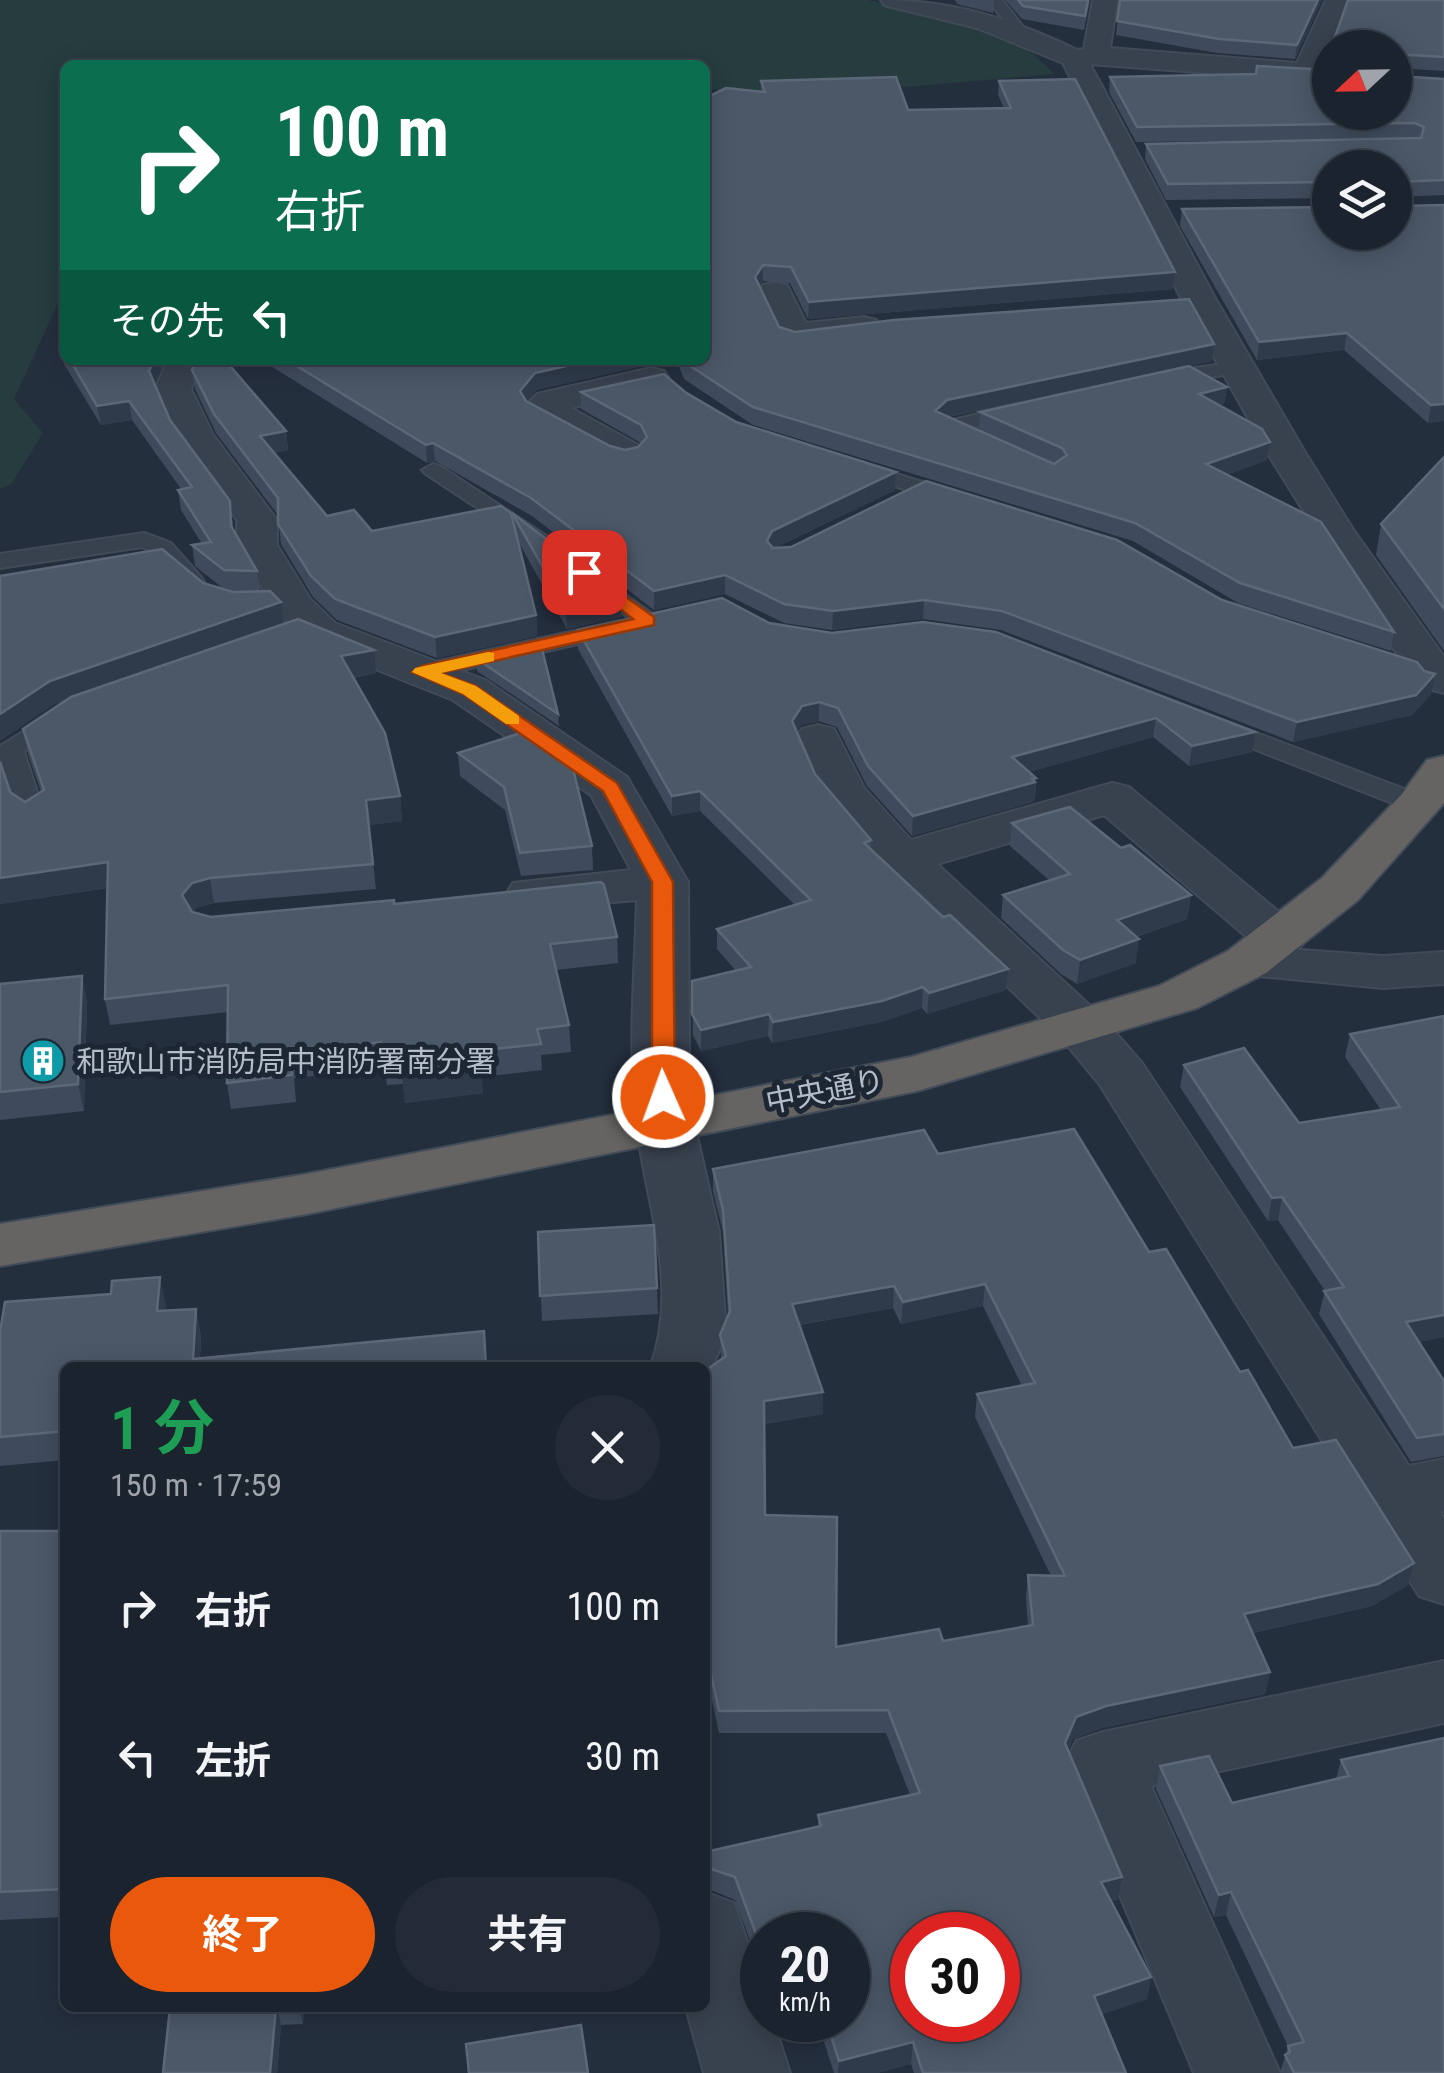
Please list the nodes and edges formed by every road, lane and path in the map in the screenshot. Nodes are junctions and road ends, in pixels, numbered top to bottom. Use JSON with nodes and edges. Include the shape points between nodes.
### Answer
{"nodes":[{"id":1,"x":893,"y":0,"type":"edge"},
{"id":2,"x":995,"y":0,"type":"edge"},
{"id":3,"x":1106,"y":0,"type":"edge"},
{"id":4,"x":1338,"y":0,"type":"edge"},
{"id":5,"x":1330,"y":30,"type":"edge"},
{"id":6,"x":1022,"y":34,"type":"junction"},
{"id":7,"x":1085,"y":57,"type":"junction"},
{"id":8,"x":1312,"y":73,"type":"edge"},
{"id":9,"x":1194,"y":213,"type":"edge"},
{"id":10,"x":1156,"y":214,"type":"junction"},
{"id":11,"x":775,"y":292,"type":"edge"},
{"id":12,"x":1201,"y":301,"type":"junction"},
{"id":13,"x":1163,"y":304,"type":"edge"},
{"id":14,"x":893,"y":324,"type":"edge"},
{"id":15,"x":186,"y":365,"type":"edge"},
{"id":16,"x":1236,"y":368,"type":"junction"},
{"id":17,"x":662,"y":375,"type":"edge"},
{"id":18,"x":1136,"y":384,"type":"edge"},
{"id":19,"x":1044,"y":405,"type":"edge"},
{"id":20,"x":987,"y":448,"type":"edge"},
{"id":21,"x":625,"y":453,"type":"edge"},
{"id":22,"x":832,"y":460,"type":"edge"},
{"id":23,"x":433,"y":470,"type":"edge"},
{"id":24,"x":920,"y":489,"type":"junction"},
{"id":25,"x":886,"y":506,"type":"edge"},
{"id":26,"x":976,"y":506,"type":"edge"},
{"id":27,"x":0,"y":561,"type":"edge"},
{"id":28,"x":205,"y":595,"type":"edge"},
{"id":29,"x":679,"y":614,"type":"edge"},
{"id":30,"x":647,"y":621,"type":"junction"},
{"id":31,"x":422,"y":672,"type":"junction"},
{"id":32,"x":1429,"y":676,"type":"edge"},
{"id":33,"x":83,"y":707,"type":"edge"},
{"id":34,"x":1200,"y":719,"type":"edge"},
{"id":35,"x":818,"y":739,"type":"dead end"},
{"id":36,"x":1431,"y":787,"type":"edge"},
{"id":37,"x":32,"y":816,"type":"edge"},
{"id":38,"x":901,"y":859,"type":"junction"},
{"id":39,"x":663,"y":882,"type":"junction"},
{"id":40,"x":487,"y":898,"type":"edge"},
{"id":41,"x":1263,"y":951,"type":"junction"},
{"id":42,"x":1444,"y":968,"type":"edge"},
{"id":43,"x":1082,"y":1028,"type":"junction"},
{"id":44,"x":666,"y":1123,"type":"junction"},
{"id":45,"x":0,"y":1245,"type":"edge"},
{"id":46,"x":684,"y":1362,"type":"edge"},
{"id":47,"x":1419,"y":1490,"type":"edge"},
{"id":48,"x":1444,"y":1576,"type":"edge"},
{"id":49,"x":1444,"y":1692,"type":"edge"},
{"id":50,"x":710,"y":1946,"type":"edge"},
{"id":51,"x":747,"y":2073,"type":"edge"},
{"id":52,"x":1237,"y":2073,"type":"edge"}],
"edges":[{"from":1,"to":6,"type":"street","via":[[964,13]]},
{"from":2,"to":6,"type":"lane"},
{"from":3,"to":7,"type":"street"},
{"from":4,"to":5,"type":"street"},
{"from":6,"to":7,"type":"street"},
{"from":7,"to":8,"type":"street"},
{"from":7,"to":10,"type":"street"},
{"from":9,"to":10,"type":"street"},
{"from":10,"to":12,"type":"street"},
{"from":11,"to":14,"type":"street","via":[[794,335]]},
{"from":12,"to":13,"type":"street"},
{"from":12,"to":16,"type":"street"},
{"from":15,"to":31,"type":"street","via":[[173,388],[195,437],[256,520],[258,545],[289,616]]},
{"from":16,"to":18,"type":"lane"},
{"from":16,"to":32,"type":"street"},
{"from":17,"to":21,"type":"street","via":[[542,407]]},
{"from":19,"to":20,"type":"lane","via":[[946,427]]},
{"from":22,"to":24,"type":"lane"},
{"from":23,"to":30,"type":"lane","via":[[522,524]]},
{"from":24,"to":25,"type":"lane"},
{"from":24,"to":26,"type":"lane"},
{"from":27,"to":28,"type":"lane","via":[[144,540],[162,548]]},
{"from":29,"to":30,"type":"lane"},
{"from":30,"to":31,"type":"lane"},
{"from":31,"to":39,"type":"street","via":[[470,690],[610,788]]},
{"from":33,"to":37,"type":"lane","via":[[10,750]]},
{"from":34,"to":36,"type":"lane"},
{"from":35,"to":38,"type":"street","via":[[842,792]]},
{"from":36,"to":41,"type":"highway","name":"中央通り","via":[[1340,889]]},
{"from":38,"to":41,"type":"street","via":[[1112,797]]},
{"from":38,"to":43,"type":"street"},
{"from":39,"to":40,"type":"street"},
{"from":39,"to":44,"type":"street"},
{"from":41,"to":42,"type":"street","via":[[1383,972]]},
{"from":41,"to":43,"type":"highway","name":"中央通り","via":[[1178,996]]},
{"from":43,"to":44,"type":"highway","name":"中央通り","via":[[917,1072]]},
{"from":43,"to":47,"type":"street"},
{"from":44,"to":45,"type":"highway","name":"中央通り","via":[[307,1194]]},
{"from":44,"to":46,"type":"street","via":[[689,1232],[694,1334]]},
{"from":47,"to":48,"type":"street"},
{"from":49,"to":52,"type":"street","via":[[1103,1764]]},
{"from":50,"to":51,"type":"street"}]}
